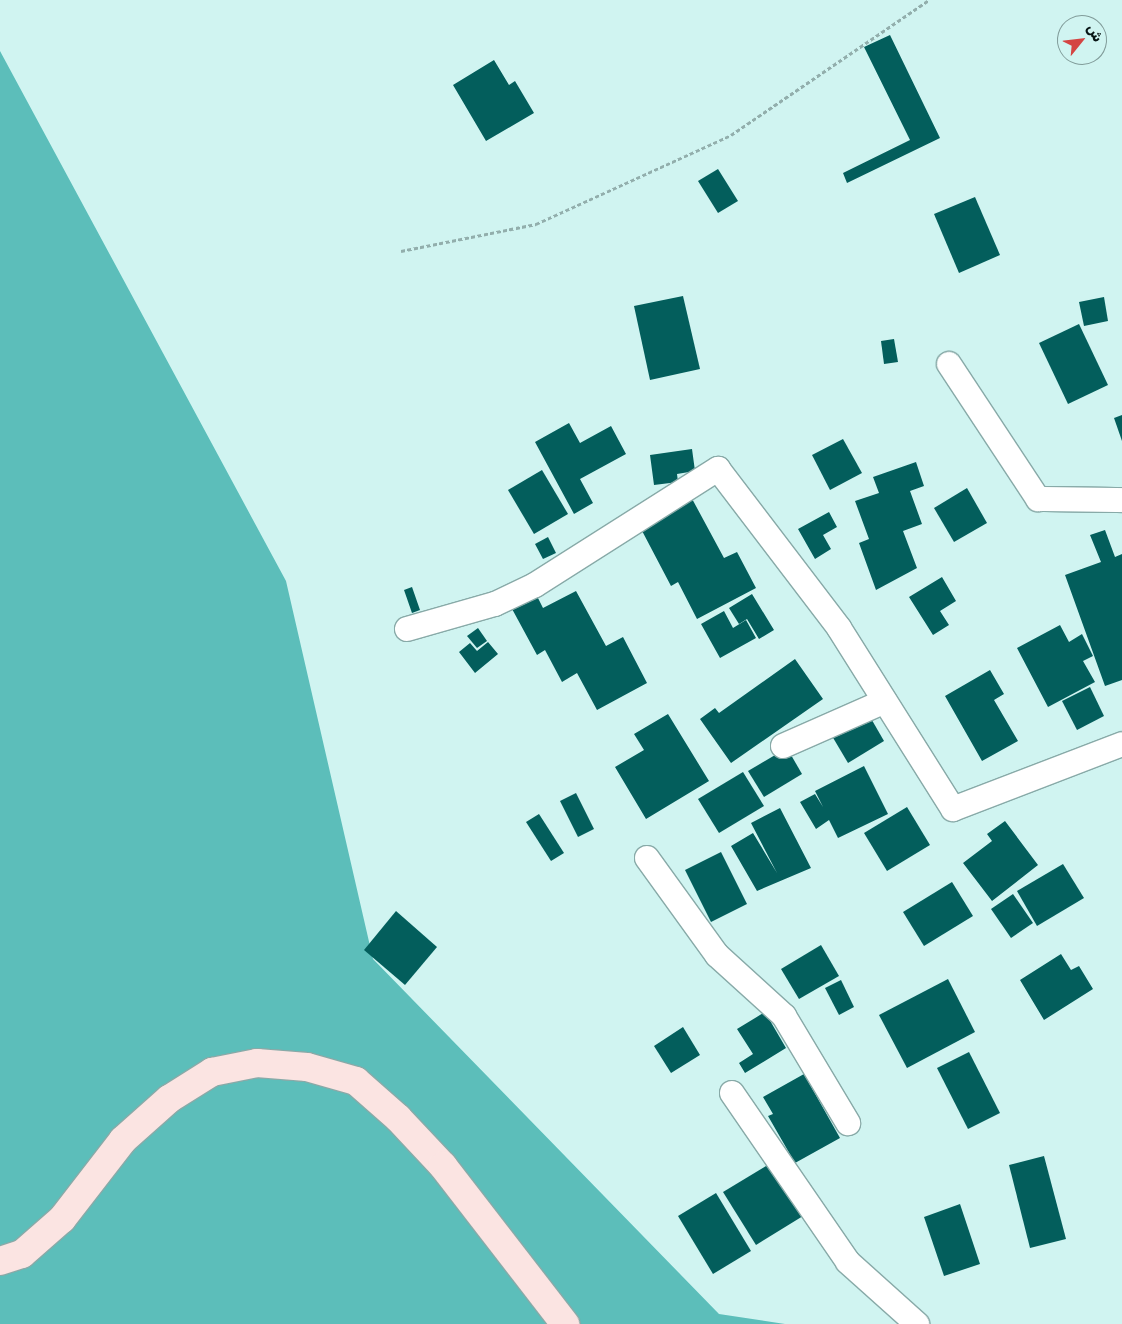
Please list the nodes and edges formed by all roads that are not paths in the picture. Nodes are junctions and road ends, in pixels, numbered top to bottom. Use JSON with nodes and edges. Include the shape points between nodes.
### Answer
{"nodes":[{"id":1,"x":949,"y":364,"type":"dead end"},
{"id":2,"x":1122,"y":500,"type":"edge"},
{"id":3,"x":406,"y":629,"type":"dead end"},
{"id":4,"x":885,"y":701,"type":"junction"},
{"id":5,"x":1122,"y":744,"type":"edge"},
{"id":6,"x":783,"y":746,"type":"dead end"},
{"id":7,"x":647,"y":858,"type":"dead end"},
{"id":8,"x":732,"y":1093,"type":"dead end"},
{"id":9,"x":848,"y":1123,"type":"dead end"},
{"id":10,"x":0,"y":1261,"type":"edge"},
{"id":11,"x":565,"y":1324,"type":"edge"},
{"id":12,"x":917,"y":1324,"type":"edge"}],
"edges":[{"from":1,"to":2,"type":"street","via":[[1038,499]]},
{"from":3,"to":4,"type":"street","via":[[495,604],[535,585],[718,469],[839,628]]},
{"from":4,"to":5,"type":"street","via":[[953,809]]},
{"from":4,"to":6,"type":"street"},
{"from":7,"to":9,"type":"street","via":[[717,955],[784,1016]]},
{"from":8,"to":12,"type":"street","via":[[848,1262]]},
{"from":10,"to":11,"type":"main road","via":[[22,1254],[62,1219],[123,1140],[170,1099],[212,1072],[257,1063],[307,1067],[356,1081],[398,1118],[443,1166]]}]}
